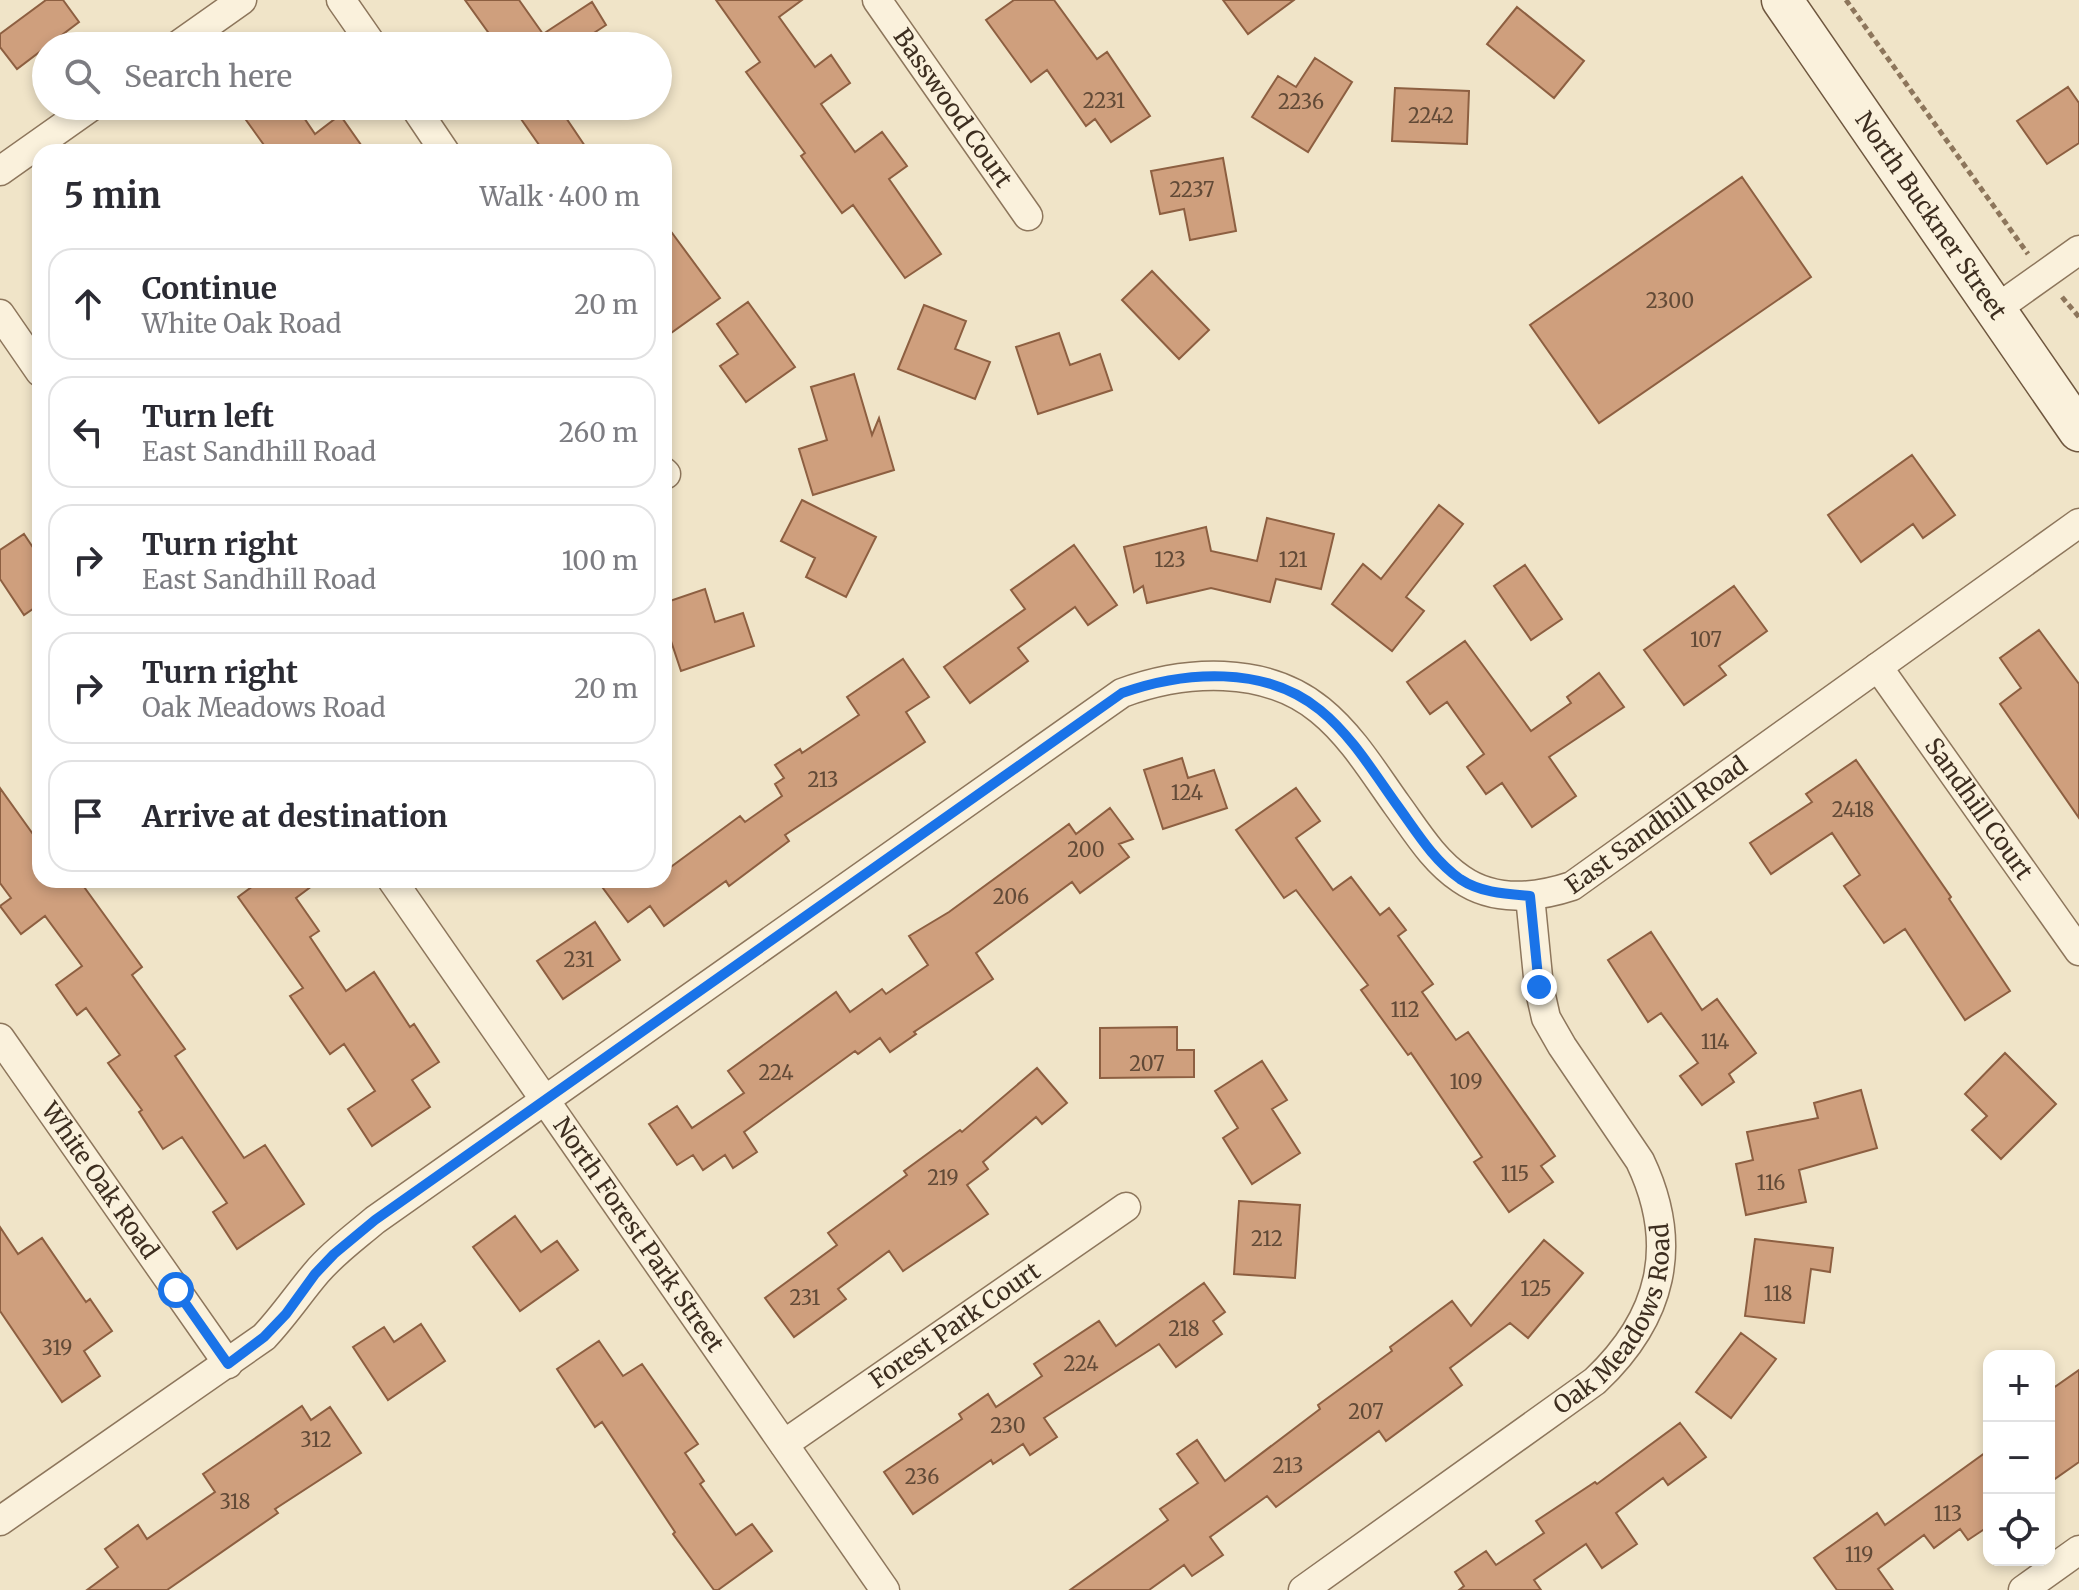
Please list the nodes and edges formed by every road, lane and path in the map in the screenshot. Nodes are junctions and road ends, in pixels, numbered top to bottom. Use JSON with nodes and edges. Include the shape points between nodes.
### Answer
{"nodes":[{"id":1,"x":242,"y":0,"type":"edge"},
{"id":2,"x":341,"y":0,"type":"edge"},
{"id":3,"x":877,"y":0,"type":"edge"},
{"id":4,"x":1782,"y":0,"type":"edge"},
{"id":5,"x":1846,"y":0,"type":"edge"},
{"id":6,"x":197,"y":32,"type":"edge"},
{"id":7,"x":363,"y":32,"type":"edge"},
{"id":8,"x":72,"y":120,"type":"edge"},
{"id":9,"x":423,"y":120,"type":"edge"},
{"id":10,"x":38,"y":144,"type":"edge"},
{"id":11,"x":440,"y":144,"type":"edge"},
{"id":12,"x":32,"y":148,"type":"edge"},
{"id":13,"x":0,"y":171,"type":"edge"},
{"id":14,"x":1028,"y":216,"type":"dead end"},
{"id":15,"x":2079,"y":250,"type":"edge"},
{"id":16,"x":2043,"y":275,"type":"junction"},
{"id":17,"x":1996,"y":309,"type":"junction"},
{"id":18,"x":0,"y":314,"type":"edge"},
{"id":19,"x":2079,"y":317,"type":"edge"},
{"id":20,"x":32,"y":360,"type":"edge"},
{"id":21,"x":2079,"y":431,"type":"edge"},
{"id":22,"x":2079,"y":523,"type":"edge"},
{"id":23,"x":1878,"y":667,"type":"junction"},
{"id":24,"x":398,"y":888,"type":"edge"},
{"id":25,"x":1530,"y":896,"type":"junction"},
{"id":26,"x":2079,"y":951,"type":"edge"},
{"id":27,"x":0,"y":1038,"type":"edge"},
{"id":28,"x":545,"y":1101,"type":"junction"},
{"id":29,"x":1126,"y":1207,"type":"dead end"},
{"id":30,"x":228,"y":1364,"type":"junction"},
{"id":31,"x":784,"y":1444,"type":"junction"},
{"id":32,"x":0,"y":1521,"type":"edge"},
{"id":33,"x":2079,"y":1550,"type":"edge"},
{"id":34,"x":885,"y":1590,"type":"edge"},
{"id":35,"x":1303,"y":1590,"type":"edge"},
{"id":36,"x":2023,"y":1590,"type":"edge"}],
"edges":[{"from":1,"to":6,"type":"street"},
{"from":2,"to":7,"type":"street"},
{"from":3,"to":14,"type":"street","name":"Basswood Court"},
{"from":4,"to":17,"type":"main road","name":"North Buckner Street"},
{"from":5,"to":16,"type":"path"},
{"from":8,"to":10,"type":"street"},
{"from":9,"to":11,"type":"street"},
{"from":12,"to":13,"type":"street"},
{"from":15,"to":16,"type":"street"},
{"from":16,"to":17,"type":"street"},
{"from":16,"to":19,"type":"path"},
{"from":17,"to":21,"type":"main road","name":"North Buckner Street"},
{"from":18,"to":20,"type":"street"},
{"from":22,"to":23,"type":"street","name":"East Sandhill Road"},
{"from":23,"to":25,"type":"street","name":"East Sandhill Road","via":[[1572,886]]},
{"from":23,"to":26,"type":"street","name":"Sandhill Court"},
{"from":24,"to":28,"type":"street","name":"North Forest Park Street"},
{"from":25,"to":28,"type":"street","name":"East Sandhill Road","via":[[1484,889],[1438,860],[1355,747],[1319,709],[1297,695],[1222,676],[1165,679],[1122,693]]},
{"from":25,"to":35,"type":"street","name":"Oak Meadows Road","via":[[1546,1018],[1649,1180],[1660,1217],[1654,1294],[1630,1344],[1595,1381]]},
{"from":27,"to":30,"type":"street","name":"White Oak Road"},
{"from":28,"to":30,"type":"street","name":"East Sandhill Road","via":[[334,1254],[264,1337]]},
{"from":28,"to":31,"type":"street","name":"North Forest Park Street"},
{"from":29,"to":31,"type":"street","name":"Forest Park Court"},
{"from":30,"to":32,"type":"street","name":"East Sandhill Road"},
{"from":31,"to":34,"type":"street","name":"North Forest Park Street"},
{"from":33,"to":36,"type":"street"}]}
